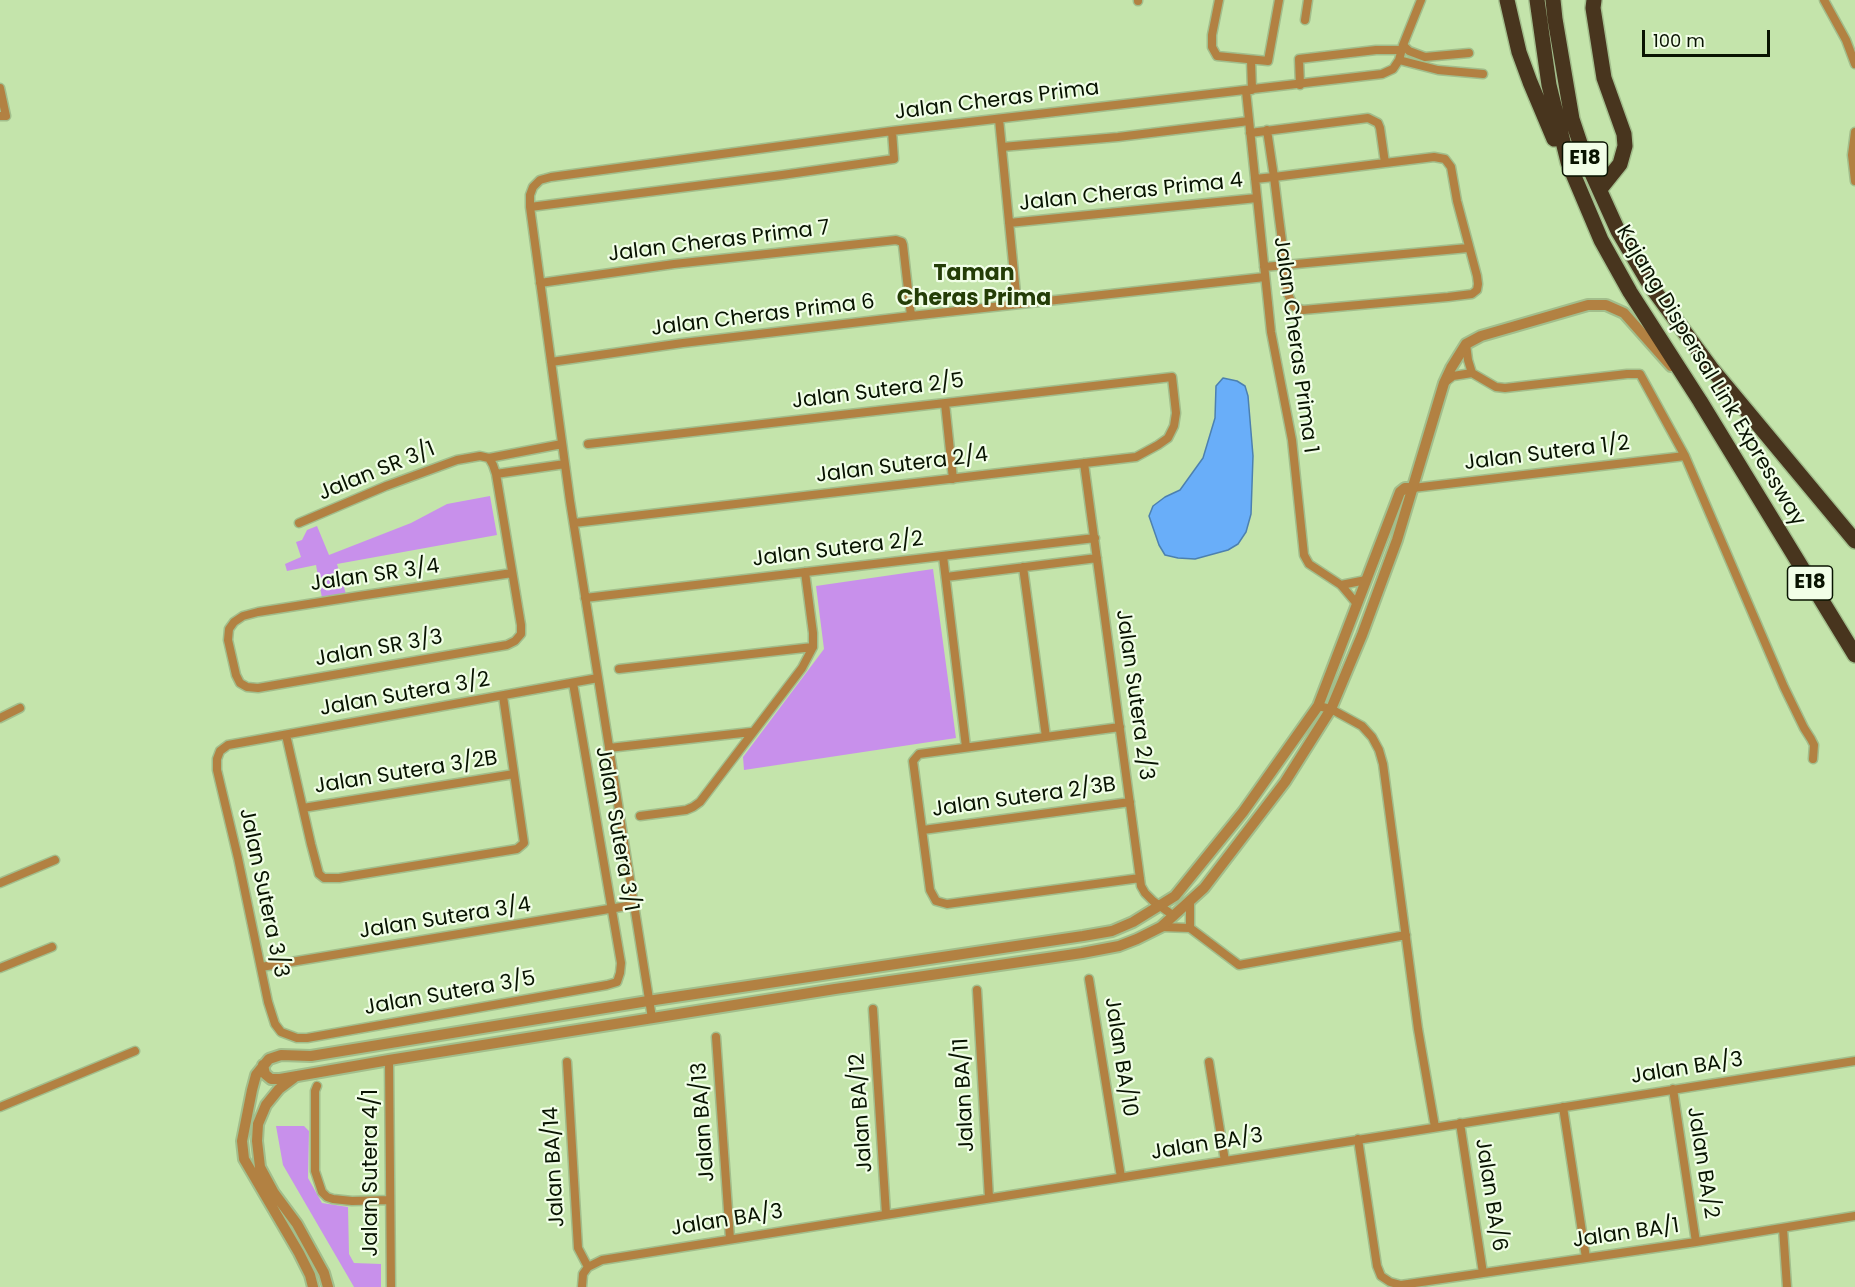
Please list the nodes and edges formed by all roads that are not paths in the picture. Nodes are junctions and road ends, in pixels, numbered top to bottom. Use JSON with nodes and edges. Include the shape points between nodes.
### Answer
{"nodes":[{"id":1,"x":1218,"y":0,"type":"edge"},
{"id":2,"x":1279,"y":0,"type":"edge"},
{"id":3,"x":1308,"y":0,"type":"edge"},
{"id":4,"x":1421,"y":0,"type":"edge"},
{"id":5,"x":1507,"y":0,"type":"edge"},
{"id":6,"x":1537,"y":0,"type":"edge"},
{"id":7,"x":1553,"y":0,"type":"edge"},
{"id":8,"x":1594,"y":0,"type":"edge"},
{"id":9,"x":1824,"y":0,"type":"edge"},
{"id":10,"x":1305,"y":20,"type":"dead end"},
{"id":11,"x":1402,"y":47,"type":"junction"},
{"id":12,"x":1469,"y":53,"type":"dead end"},
{"id":13,"x":1399,"y":60,"type":"junction"},
{"id":14,"x":1251,"y":62,"type":"junction"},
{"id":15,"x":1855,"y":64,"type":"edge"},
{"id":16,"x":1483,"y":74,"type":"dead end"},
{"id":17,"x":1300,"y":85,"type":"junction"},
{"id":18,"x":0,"y":88,"type":"edge"},
{"id":19,"x":1250,"y":88,"type":"junction"},
{"id":20,"x":2,"y":100,"type":"edge"},
{"id":21,"x":0,"y":116,"type":"edge"},
{"id":22,"x":999,"y":119,"type":"junction"},
{"id":23,"x":1249,"y":121,"type":"junction"},
{"id":24,"x":1268,"y":130,"type":"junction"},
{"id":25,"x":892,"y":131,"type":"junction"},
{"id":26,"x":1855,"y":132,"type":"edge"},
{"id":27,"x":1250,"y":133,"type":"junction"},
{"id":28,"x":1002,"y":147,"type":"junction"},
{"id":29,"x":1568,"y":162,"type":"junction"},
{"id":30,"x":1385,"y":163,"type":"junction"},
{"id":31,"x":1274,"y":177,"type":"junction"},
{"id":32,"x":1255,"y":179,"type":"junction"},
{"id":33,"x":1855,"y":181,"type":"edge"},
{"id":34,"x":1600,"y":189,"type":"junction"},
{"id":35,"x":1257,"y":198,"type":"junction"},
{"id":36,"x":530,"y":207,"type":"junction"},
{"id":37,"x":1010,"y":223,"type":"junction"},
{"id":38,"x":1468,"y":248,"type":"junction"},
{"id":39,"x":1285,"y":264,"type":"junction"},
{"id":40,"x":1264,"y":267,"type":"junction"},
{"id":41,"x":1265,"y":277,"type":"junction"},
{"id":42,"x":540,"y":283,"type":"junction"},
{"id":43,"x":1017,"y":304,"type":"junction"},
{"id":44,"x":911,"y":316,"type":"junction"},
{"id":45,"x":1466,"y":344,"type":"junction"},
{"id":46,"x":551,"y":362,"type":"junction"},
{"id":47,"x":1472,"y":373,"type":"junction"},
{"id":48,"x":1172,"y":377,"type":"joint"},
{"id":49,"x":1444,"y":383,"type":"junction"},
{"id":50,"x":1700,"y":401,"type":"junction"},
{"id":51,"x":945,"y":403,"type":"junction"},
{"id":52,"x":562,"y":444,"type":"junction"},
{"id":53,"x":588,"y":444,"type":"dead end"},
{"id":54,"x":1684,"y":456,"type":"junction"},
{"id":55,"x":489,"y":458,"type":"junction"},
{"id":56,"x":1084,"y":463,"type":"junction"},
{"id":57,"x":565,"y":464,"type":"junction"},
{"id":58,"x":496,"y":474,"type":"junction"},
{"id":59,"x":953,"y":478,"type":"junction"},
{"id":60,"x":1413,"y":488,"type":"junction"},
{"id":61,"x":299,"y":523,"type":"dead end"},
{"id":62,"x":574,"y":524,"type":"junction"},
{"id":63,"x":1095,"y":538,"type":"junction"},
{"id":64,"x":1855,"y":542,"type":"edge"},
{"id":65,"x":943,"y":556,"type":"junction"},
{"id":66,"x":1097,"y":558,"type":"junction"},
{"id":67,"x":1023,"y":567,"type":"junction"},
{"id":68,"x":805,"y":572,"type":"junction"},
{"id":69,"x":512,"y":573,"type":"junction"},
{"id":70,"x":946,"y":577,"type":"junction"},
{"id":71,"x":1366,"y":580,"type":"junction"},
{"id":72,"x":1341,"y":585,"type":"junction"},
{"id":73,"x":585,"y":598,"type":"junction"},
{"id":74,"x":1357,"y":604,"type":"junction"},
{"id":75,"x":813,"y":647,"type":"junction"},
{"id":76,"x":1855,"y":655,"type":"edge"},
{"id":77,"x":619,"y":669,"type":"dead end"},
{"id":78,"x":598,"y":678,"type":"junction"},
{"id":79,"x":240,"y":683,"type":"joint"},
{"id":80,"x":573,"y":683,"type":"junction"},
{"id":81,"x":503,"y":696,"type":"junction"},
{"id":82,"x":1318,"y":706,"type":"junction"},
{"id":83,"x":20,"y":708,"type":"dead end"},
{"id":84,"x":1331,"y":709,"type":"junction"},
{"id":85,"x":0,"y":718,"type":"edge"},
{"id":86,"x":1120,"y":727,"type":"junction"},
{"id":87,"x":751,"y":732,"type":"junction"},
{"id":88,"x":286,"y":735,"type":"junction"},
{"id":89,"x":1046,"y":737,"type":"junction"},
{"id":90,"x":966,"y":747,"type":"junction"},
{"id":91,"x":609,"y":748,"type":"junction"},
{"id":92,"x":220,"y":751,"type":"joint"},
{"id":93,"x":1813,"y":759,"type":"dead end"},
{"id":94,"x":514,"y":774,"type":"junction"},
{"id":95,"x":1130,"y":802,"type":"junction"},
{"id":96,"x":303,"y":808,"type":"junction"},
{"id":97,"x":640,"y":816,"type":"dead end"},
{"id":98,"x":923,"y":830,"type":"junction"},
{"id":99,"x":55,"y":860,"type":"dead end"},
{"id":100,"x":1140,"y":878,"type":"junction"},
{"id":101,"x":0,"y":883,"type":"edge"},
{"id":102,"x":1190,"y":902,"type":"junction"},
{"id":103,"x":633,"y":905,"type":"junction"},
{"id":104,"x":1160,"y":906,"type":"junction"},
{"id":105,"x":612,"y":909,"type":"junction"},
{"id":106,"x":1174,"y":916,"type":"junction"},
{"id":107,"x":1161,"y":927,"type":"junction"},
{"id":108,"x":1190,"y":928,"type":"junction"},
{"id":109,"x":1406,"y":935,"type":"junction"},
{"id":110,"x":52,"y":947,"type":"dead end"},
{"id":111,"x":261,"y":967,"type":"junction"},
{"id":112,"x":0,"y":969,"type":"edge"},
{"id":113,"x":1089,"y":979,"type":"dead end"},
{"id":114,"x":616,"y":981,"type":"joint"},
{"id":115,"x":977,"y":990,"type":"dead end"},
{"id":116,"x":648,"y":1001,"type":"junction"},
{"id":117,"x":873,"y":1008,"type":"dead end"},
{"id":118,"x":652,"y":1018,"type":"junction"},
{"id":119,"x":288,"y":1036,"type":"joint"},
{"id":120,"x":716,"y":1037,"type":"dead end"},
{"id":121,"x":135,"y":1051,"type":"dead end"},
{"id":122,"x":389,"y":1060,"type":"junction"},
{"id":123,"x":1855,"y":1060,"type":"edge"},
{"id":124,"x":567,"y":1062,"type":"dead end"},
{"id":125,"x":1209,"y":1062,"type":"dead end"},
{"id":126,"x":263,"y":1065,"type":"junction"},
{"id":127,"x":298,"y":1076,"type":"junction"},
{"id":128,"x":317,"y":1086,"type":"dead end"},
{"id":129,"x":1673,"y":1089,"type":"junction"},
{"id":130,"x":0,"y":1107,"type":"edge"},
{"id":131,"x":1563,"y":1107,"type":"junction"},
{"id":132,"x":1460,"y":1123,"type":"junction"},
{"id":133,"x":1435,"y":1127,"type":"junction"},
{"id":134,"x":1358,"y":1139,"type":"junction"},
{"id":135,"x":257,"y":1141,"type":"junction"},
{"id":136,"x":244,"y":1159,"type":"junction"},
{"id":137,"x":1224,"y":1161,"type":"junction"},
{"id":138,"x":1121,"y":1177,"type":"junction"},
{"id":139,"x":989,"y":1198,"type":"junction"},
{"id":140,"x":390,"y":1200,"type":"junction"},
{"id":141,"x":886,"y":1214,"type":"junction"},
{"id":142,"x":1855,"y":1216,"type":"edge"},
{"id":143,"x":1783,"y":1228,"type":"junction"},
{"id":144,"x":730,"y":1239,"type":"junction"},
{"id":145,"x":1696,"y":1242,"type":"junction"},
{"id":146,"x":1586,"y":1258,"type":"junction"},
{"id":147,"x":588,"y":1267,"type":"junction"},
{"id":148,"x":1483,"y":1273,"type":"junction"},
{"id":149,"x":313,"y":1287,"type":"edge"},
{"id":150,"x":328,"y":1287,"type":"edge"},
{"id":151,"x":391,"y":1287,"type":"edge"},
{"id":152,"x":582,"y":1287,"type":"edge"},
{"id":153,"x":1787,"y":1287,"type":"edge"}],
"edges":[{"from":1,"to":14,"type":"street","via":[[1212,47],[1217,56]]},
{"from":2,"to":14,"type":"street","via":[[1268,61]]},
{"from":3,"to":10,"type":"street"},
{"from":4,"to":11,"type":"street"},
{"from":5,"to":29,"type":"highway","via":[[1530,82],[1556,144]]},
{"from":6,"to":29,"type":"highway","name":"Kajang Dispersal Link Expressway","number":"E18","via":[[1549,86]]},
{"from":7,"to":34,"type":"highway","name":"Kajang Dispersal Link Expressway","number":"E18","via":[[1572,119]]},
{"from":8,"to":34,"type":"highway","via":[[1604,78],[1625,146],[1620,164]]},
{"from":9,"to":15,"type":"street"},
{"from":11,"to":12,"type":"street","via":[[1425,57]]},
{"from":11,"to":13,"type":"street"},
{"from":11,"to":17,"type":"street","via":[[1299,59]]},
{"from":13,"to":16,"type":"street","via":[[1438,70]]},
{"from":13,"to":17,"type":"street","name":"Jalan Cheras Prima","via":[[1394,69],[1382,74]]},
{"from":14,"to":19,"type":"street","name":"Jalan Cheras Prima 1"},
{"from":17,"to":19,"type":"street","name":"Jalan Cheras Prima"},
{"from":18,"to":20,"type":"street"},
{"from":19,"to":22,"type":"street","name":"Jalan Cheras Prima"},
{"from":19,"to":23,"type":"street","name":"Jalan Cheras Prima 1"},
{"from":20,"to":21,"type":"street","via":[[6,116]]},
{"from":22,"to":25,"type":"street","name":"Jalan Cheras Prima"},
{"from":22,"to":28,"type":"street"},
{"from":23,"to":27,"type":"street","name":"Jalan Cheras Prima 1"},
{"from":23,"to":28,"type":"street"},
{"from":24,"to":27,"type":"street"},
{"from":24,"to":30,"type":"street","via":[[1368,118],[1380,128]]},
{"from":24,"to":31,"type":"street"},
{"from":25,"to":36,"type":"street","name":"Jalan Cheras Prima","via":[[551,177],[533,187]]},
{"from":25,"to":36,"type":"street","via":[[894,159]]},
{"from":26,"to":33,"type":"street"},
{"from":27,"to":32,"type":"street","name":"Jalan Cheras Prima 1"},
{"from":28,"to":37,"type":"street"},
{"from":29,"to":50,"type":"highway","name":"Kajang Dispersal Link Expressway","number":"E18","via":[[1616,267]]},
{"from":30,"to":31,"type":"street"},
{"from":30,"to":38,"type":"street","via":[[1446,159]]},
{"from":31,"to":32,"type":"street"},
{"from":31,"to":39,"type":"street"},
{"from":32,"to":35,"type":"street","name":"Jalan Cheras Prima 1"},
{"from":34,"to":64,"type":"highway","name":"Kajang Dispersal Link Expressway","number":"E18","via":[[1618,231],[1650,285],[1711,368]]},
{"from":35,"to":37,"type":"street","name":"Jalan Cheras Prima 4"},
{"from":35,"to":40,"type":"street","name":"Jalan Cheras Prima 1"},
{"from":36,"to":42,"type":"street"},
{"from":37,"to":43,"type":"street"},
{"from":38,"to":39,"type":"street"},
{"from":38,"to":39,"type":"street","via":[[1478,284],[1472,294],[1303,310],[1294,306],[1287,292]]},
{"from":39,"to":40,"type":"street"},
{"from":40,"to":41,"type":"street","name":"Jalan Cheras Prima 1"},
{"from":41,"to":43,"type":"street","name":"Jalan Cheras Prima 6"},
{"from":41,"to":72,"type":"street","name":"Jalan Cheras Prima 1","via":[[1271,332],[1292,440],[1304,555],[1309,564]]},
{"from":42,"to":44,"type":"street","name":"Jalan Cheras Prima 7","via":[[896,240],[902,242]]},
{"from":42,"to":46,"type":"street"},
{"from":43,"to":44,"type":"street","name":"Jalan Cheras Prima 6"},
{"from":44,"to":46,"type":"street","name":"Jalan Cheras Prima 6"},
{"from":45,"to":47,"type":"street"},
{"from":45,"to":49,"type":"street"},
{"from":45,"to":50,"type":"street","via":[[1481,336],[1588,305],[1606,305],[1624,313]]},
{"from":46,"to":52,"type":"street"},
{"from":47,"to":49,"type":"street","via":[[1453,376]]},
{"from":47,"to":54,"type":"street","via":[[1505,388],[1640,374]]},
{"from":48,"to":51,"type":"street","name":"Jalan Sutera 2/5"},
{"from":48,"to":56,"type":"street","name":"Jalan Sutera 2/4","via":[[1176,413],[1167,438],[1136,457]]},
{"from":49,"to":60,"type":"street"},
{"from":50,"to":76,"type":"highway","name":"Kajang Dispersal Link Expressway","number":"E18"},
{"from":51,"to":53,"type":"street","name":"Jalan Sutera 2/5"},
{"from":51,"to":59,"type":"street"},
{"from":52,"to":55,"type":"street"},
{"from":52,"to":57,"type":"street"},
{"from":54,"to":60,"type":"street","name":"Jalan Sutera 1/2"},
{"from":54,"to":93,"type":"street","via":[[1784,687],[1814,745]]},
{"from":55,"to":58,"type":"street"},
{"from":55,"to":61,"type":"street","name":"Jalan SR 3/1","via":[[470,457],[386,486]]},
{"from":56,"to":59,"type":"street","name":"Jalan Sutera 2/4"},
{"from":56,"to":63,"type":"street","name":"Jalan Sutera 2/3"},
{"from":57,"to":58,"type":"street"},
{"from":57,"to":62,"type":"street"},
{"from":58,"to":69,"type":"street"},
{"from":59,"to":62,"type":"street","name":"Jalan Sutera 2/4"},
{"from":60,"to":71,"type":"street","via":[[1400,492]]},
{"from":60,"to":84,"type":"street","via":[[1397,540]]},
{"from":62,"to":73,"type":"street"},
{"from":63,"to":65,"type":"street","name":"Jalan Sutera 2/2"},
{"from":63,"to":66,"type":"street","name":"Jalan Sutera 2/3"},
{"from":65,"to":68,"type":"street","name":"Jalan Sutera 2/2"},
{"from":65,"to":70,"type":"street"},
{"from":66,"to":67,"type":"street"},
{"from":66,"to":86,"type":"street","name":"Jalan Sutera 2/3"},
{"from":67,"to":70,"type":"street"},
{"from":67,"to":89,"type":"street"},
{"from":68,"to":73,"type":"street","name":"Jalan Sutera 2/2"},
{"from":68,"to":75,"type":"street"},
{"from":69,"to":79,"type":"street","name":"Jalan SR 3/4","via":[[243,616],[234,622],[228,640]]},
{"from":69,"to":79,"type":"street","name":"Jalan SR 3/3","via":[[521,634],[507,645],[258,688]]},
{"from":70,"to":90,"type":"street"},
{"from":71,"to":72,"type":"street"},
{"from":71,"to":74,"type":"street"},
{"from":72,"to":74,"type":"street","name":"Jalan Cheras Prima 1"},
{"from":73,"to":78,"type":"street"},
{"from":74,"to":82,"type":"street"},
{"from":75,"to":77,"type":"street"},
{"from":75,"to":87,"type":"street","via":[[802,668]]},
{"from":78,"to":80,"type":"street","name":"Jalan Sutera 3/2"},
{"from":78,"to":91,"type":"street"},
{"from":80,"to":81,"type":"street","name":"Jalan Sutera 3/2"},
{"from":80,"to":105,"type":"street","name":"Jalan Sutera 3/1"},
{"from":81,"to":88,"type":"street","name":"Jalan Sutera 3/2"},
{"from":81,"to":94,"type":"street"},
{"from":82,"to":84,"type":"street"},
{"from":82,"to":104,"type":"street","via":[[1222,838],[1174,896]]},
{"from":83,"to":85,"type":"street"},
{"from":84,"to":102,"type":"street","via":[[1286,782]]},
{"from":84,"to":109,"type":"street","via":[[1362,726],[1379,750]]},
{"from":86,"to":89,"type":"street"},
{"from":86,"to":95,"type":"street","name":"Jalan Sutera 2/3"},
{"from":87,"to":91,"type":"street"},
{"from":87,"to":97,"type":"street","via":[[700,802],[693,807]]},
{"from":88,"to":92,"type":"street","name":"Jalan Sutera 3/2","via":[[228,745]]},
{"from":88,"to":96,"type":"street"},
{"from":89,"to":90,"type":"street"},
{"from":90,"to":98,"type":"street","via":[[919,754],[913,761]]},
{"from":91,"to":103,"type":"street"},
{"from":92,"to":111,"type":"street","name":"Jalan Sutera 3/3","via":[[218,770]]},
{"from":94,"to":96,"type":"street","name":"Jalan Sutera 3/2B"},
{"from":94,"to":96,"type":"street","via":[[524,843],[517,849],[339,878],[319,874]]},
{"from":95,"to":98,"type":"street","name":"Jalan Sutera 2/3B"},
{"from":95,"to":100,"type":"street","name":"Jalan Sutera 2/3"},
{"from":98,"to":100,"type":"street","via":[[930,890],[936,901],[947,904]]},
{"from":99,"to":101,"type":"street"},
{"from":100,"to":104,"type":"street","name":"Jalan Sutera 2/3","via":[[1145,893]]},
{"from":102,"to":106,"type":"street"},
{"from":102,"to":108,"type":"street"},
{"from":103,"to":105,"type":"street","name":"Jalan Sutera 3/4"},
{"from":103,"to":116,"type":"street"},
{"from":104,"to":106,"type":"street","name":"Jalan Sutera 2/3"},
{"from":104,"to":116,"type":"street","via":[[1112,931]]},
{"from":105,"to":111,"type":"street","name":"Jalan Sutera 3/4"},
{"from":105,"to":114,"type":"street","name":"Jalan Sutera 3/1","via":[[621,963]]},
{"from":106,"to":107,"type":"street"},
{"from":107,"to":108,"type":"street"},
{"from":107,"to":118,"type":"street","via":[[1119,946],[1082,953]]},
{"from":108,"to":109,"type":"street","via":[[1239,965]]},
{"from":109,"to":133,"type":"street"},
{"from":110,"to":112,"type":"street"},
{"from":111,"to":119,"type":"street","name":"Jalan Sutera 3/3","via":[[275,1024]]},
{"from":113,"to":138,"type":"street","name":"Jalan BA/10"},
{"from":114,"to":119,"type":"street","name":"Jalan Sutera 3/5","via":[[308,1038]]},
{"from":115,"to":139,"type":"street","name":"Jalan BA/11"},
{"from":116,"to":118,"type":"street"},
{"from":116,"to":126,"type":"street","via":[[312,1056],[281,1055]]},
{"from":117,"to":141,"type":"street","name":"Jalan BA/12"},
{"from":118,"to":122,"type":"street"},
{"from":120,"to":144,"type":"street","name":"Jalan BA/13"},
{"from":121,"to":130,"type":"street"},
{"from":122,"to":127,"type":"street"},
{"from":122,"to":140,"type":"street","name":"Jalan Sutera 4/1"},
{"from":123,"to":129,"type":"street","name":"Jalan BA/3"},
{"from":124,"to":147,"type":"street","name":"Jalan BA/14","via":[[578,1248]]},
{"from":125,"to":137,"type":"street"},
{"from":126,"to":127,"type":"street","via":[[271,1079]]},
{"from":126,"to":136,"type":"street","via":[[256,1075],[244,1122]]},
{"from":127,"to":135,"type":"street","via":[[279,1089],[266,1105],[258,1124]]},
{"from":128,"to":140,"type":"street","via":[[315,1171],[322,1192],[333,1199]]},
{"from":129,"to":131,"type":"street","name":"Jalan BA/3"},
{"from":129,"to":145,"type":"street","name":"Jalan BA/2"},
{"from":131,"to":132,"type":"street","name":"Jalan BA/3"},
{"from":131,"to":146,"type":"street"},
{"from":132,"to":133,"type":"street","name":"Jalan BA/3"},
{"from":132,"to":148,"type":"street","name":"Jalan BA/6"},
{"from":133,"to":134,"type":"street","name":"Jalan BA/3"},
{"from":134,"to":137,"type":"street","name":"Jalan BA/3"},
{"from":134,"to":148,"type":"street","name":"Jalan BA/1","via":[[1381,1276],[1401,1285]]},
{"from":135,"to":136,"type":"street"},
{"from":135,"to":150,"type":"street","via":[[260,1167],[297,1224]]},
{"from":136,"to":149,"type":"street","via":[[299,1253]]},
{"from":137,"to":138,"type":"street","name":"Jalan BA/3"},
{"from":138,"to":139,"type":"street","name":"Jalan BA/3"},
{"from":139,"to":141,"type":"street","name":"Jalan BA/3"},
{"from":140,"to":151,"type":"street","name":"Jalan Sutera 4/1"},
{"from":141,"to":144,"type":"street","name":"Jalan BA/3"},
{"from":142,"to":143,"type":"street","name":"Jalan BA/1"},
{"from":143,"to":145,"type":"street","name":"Jalan BA/1"},
{"from":143,"to":153,"type":"street"},
{"from":144,"to":147,"type":"street","name":"Jalan BA/3","via":[[602,1260]]},
{"from":145,"to":146,"type":"street","name":"Jalan BA/1"},
{"from":146,"to":148,"type":"street","name":"Jalan BA/1"},
{"from":147,"to":152,"type":"street"}]}
